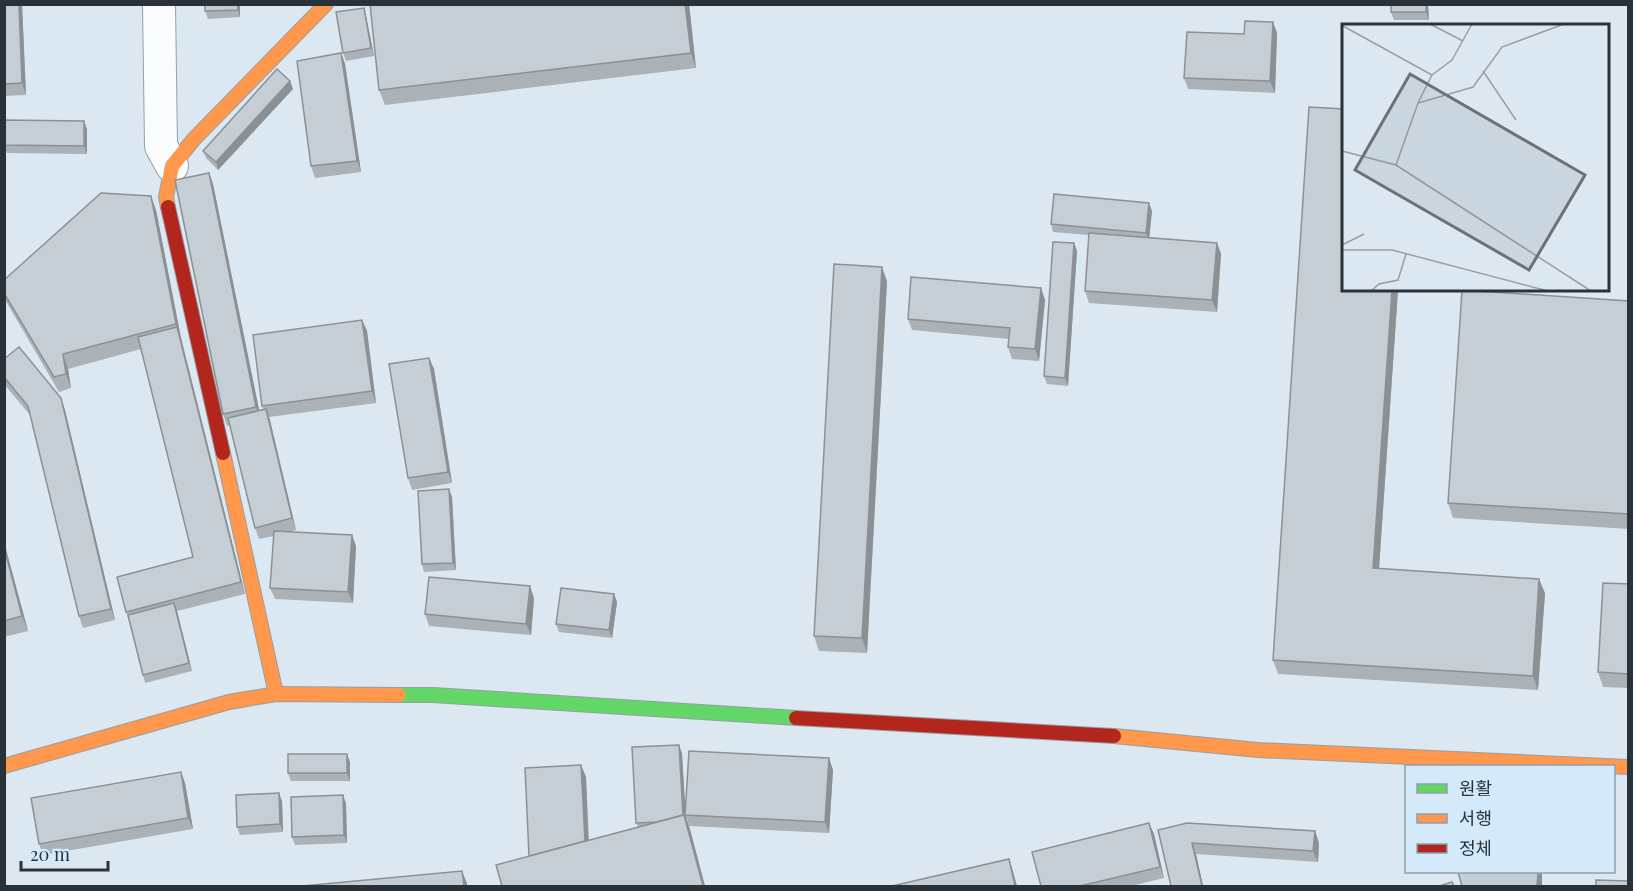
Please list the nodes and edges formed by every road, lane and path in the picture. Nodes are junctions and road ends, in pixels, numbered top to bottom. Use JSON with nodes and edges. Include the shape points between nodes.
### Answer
{"nodes":[{"id":1,"x":159,"y":4,"type":"edge"},
{"id":2,"x":326,"y":4,"type":"edge"},
{"id":3,"x":172,"y":166,"type":"junction"},
{"id":4,"x":276,"y":694,"type":"junction"},
{"id":5,"x":1606,"y":765,"type":"edge"},
{"id":6,"x":4,"y":766,"type":"edge"}],
"edges":[{"from":1,"to":3,"type":"street","via":[[161,146]]},
{"from":2,"to":3,"type":"main road"},
{"from":3,"to":4,"type":"main road","via":[[166,197]]},
{"from":4,"to":5,"type":"main road","via":[[433,695],[1119,736],[1258,750]]},
{"from":4,"to":6,"type":"main road","via":[[230,702]]}]}
